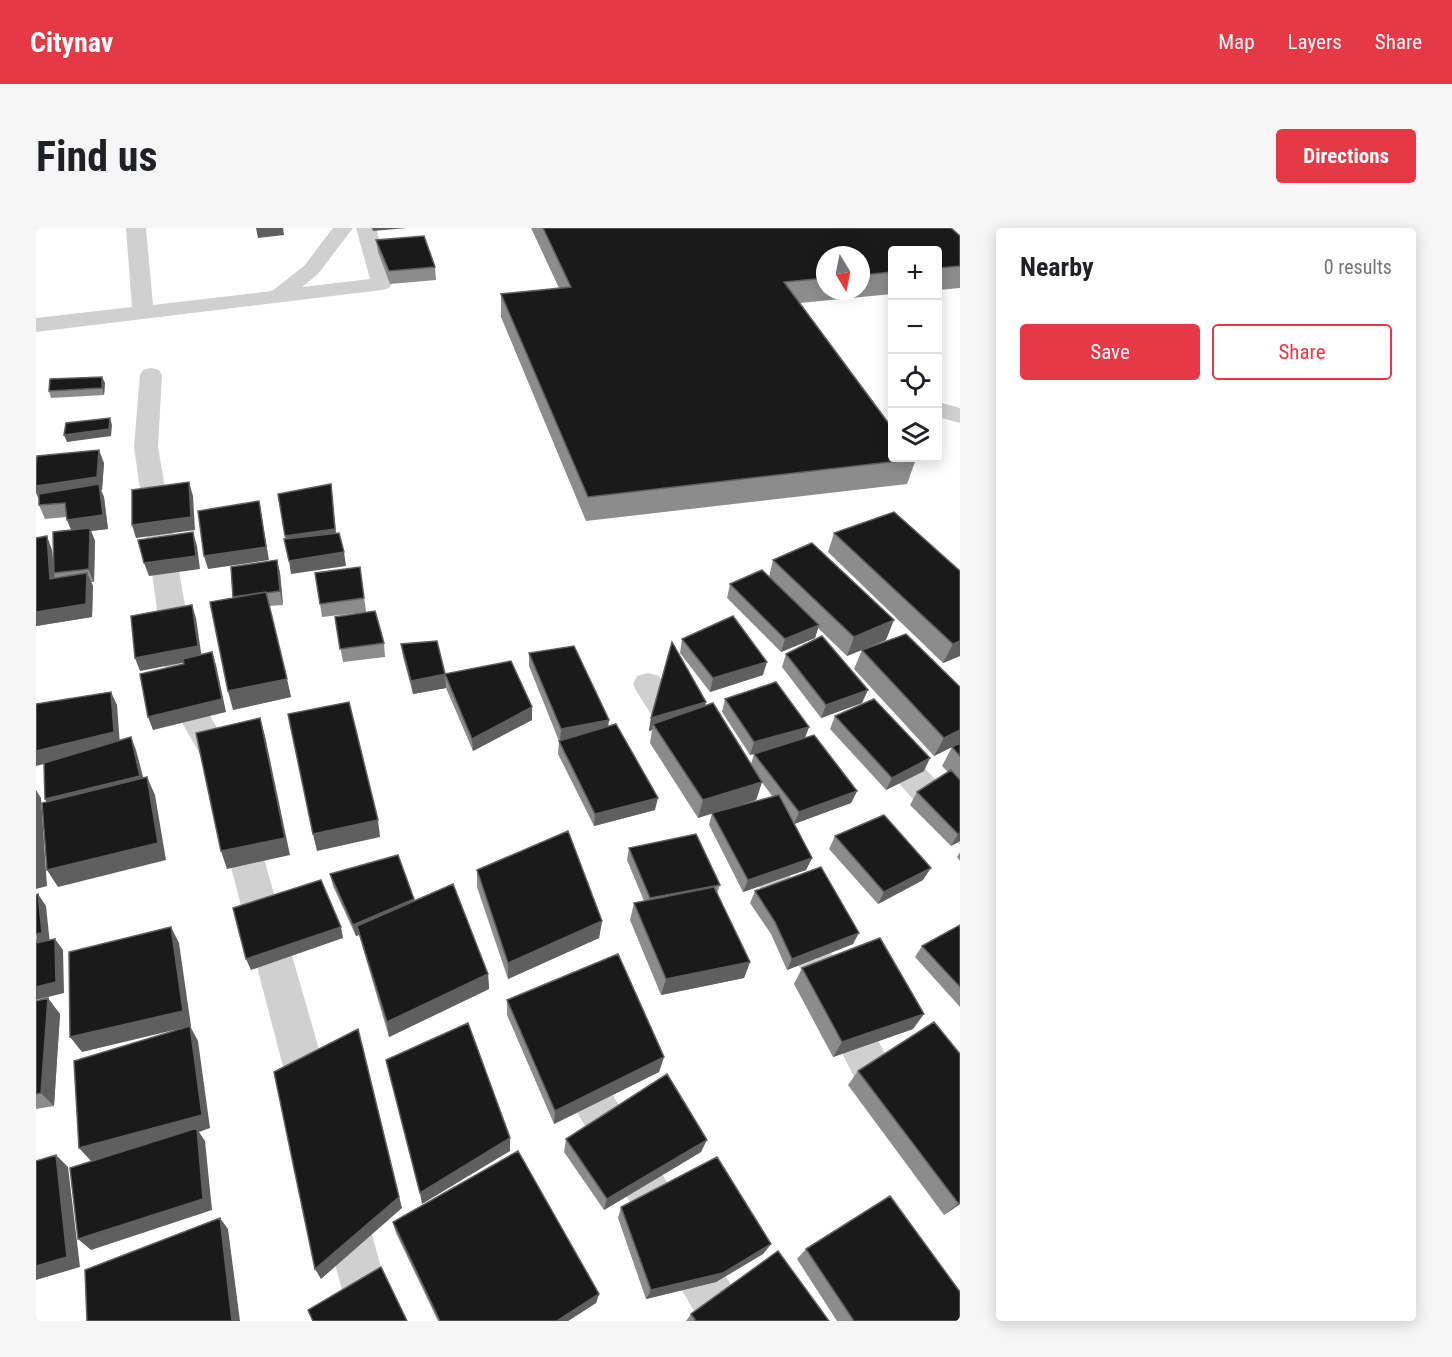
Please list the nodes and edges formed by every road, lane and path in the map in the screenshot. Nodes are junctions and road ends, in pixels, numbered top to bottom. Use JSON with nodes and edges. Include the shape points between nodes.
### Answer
{"nodes":[{"id":1,"x":136,"y":228,"type":"edge"},
{"id":2,"x":343,"y":228,"type":"edge"},
{"id":3,"x":366,"y":228,"type":"edge"},
{"id":4,"x":275,"y":298,"type":"junction"},
{"id":5,"x":143,"y":314,"type":"junction"},
{"id":6,"x":36,"y":325,"type":"edge"},
{"id":7,"x":151,"y":375,"type":"dead end"},
{"id":8,"x":942,"y":410,"type":"edge"},
{"id":9,"x":960,"y":416,"type":"edge"},
{"id":10,"x":648,"y":684,"type":"dead end"},
{"id":11,"x":884,"y":744,"type":"edge"},
{"id":12,"x":701,"y":763,"type":"edge"},
{"id":13,"x":740,"y":817,"type":"edge"},
{"id":14,"x":960,"y":830,"type":"edge"},
{"id":15,"x":564,"y":1052,"type":"edge"},
{"id":16,"x":320,"y":1126,"type":"edge"},
{"id":17,"x":906,"y":1127,"type":"edge"},
{"id":18,"x":332,"y":1172,"type":"edge"},
{"id":19,"x":373,"y":1321,"type":"edge"},
{"id":20,"x":726,"y":1321,"type":"edge"}],
"edges":[{"from":1,"to":5,"type":"street"},
{"from":2,"to":4,"type":"street","via":[[311,270]]},
{"from":3,"to":4,"type":"street","via":[[382,284]]},
{"from":4,"to":5,"type":"street"},
{"from":5,"to":6,"type":"street"},
{"from":7,"to":16,"type":"street","via":[[146,447],[186,701],[219,759]]},
{"from":8,"to":9,"type":"street"},
{"from":10,"to":12,"type":"street"},
{"from":11,"to":14,"type":"street"},
{"from":13,"to":17,"type":"street","via":[[892,1109]]},
{"from":15,"to":20,"type":"street"},
{"from":18,"to":19,"type":"street"}]}
